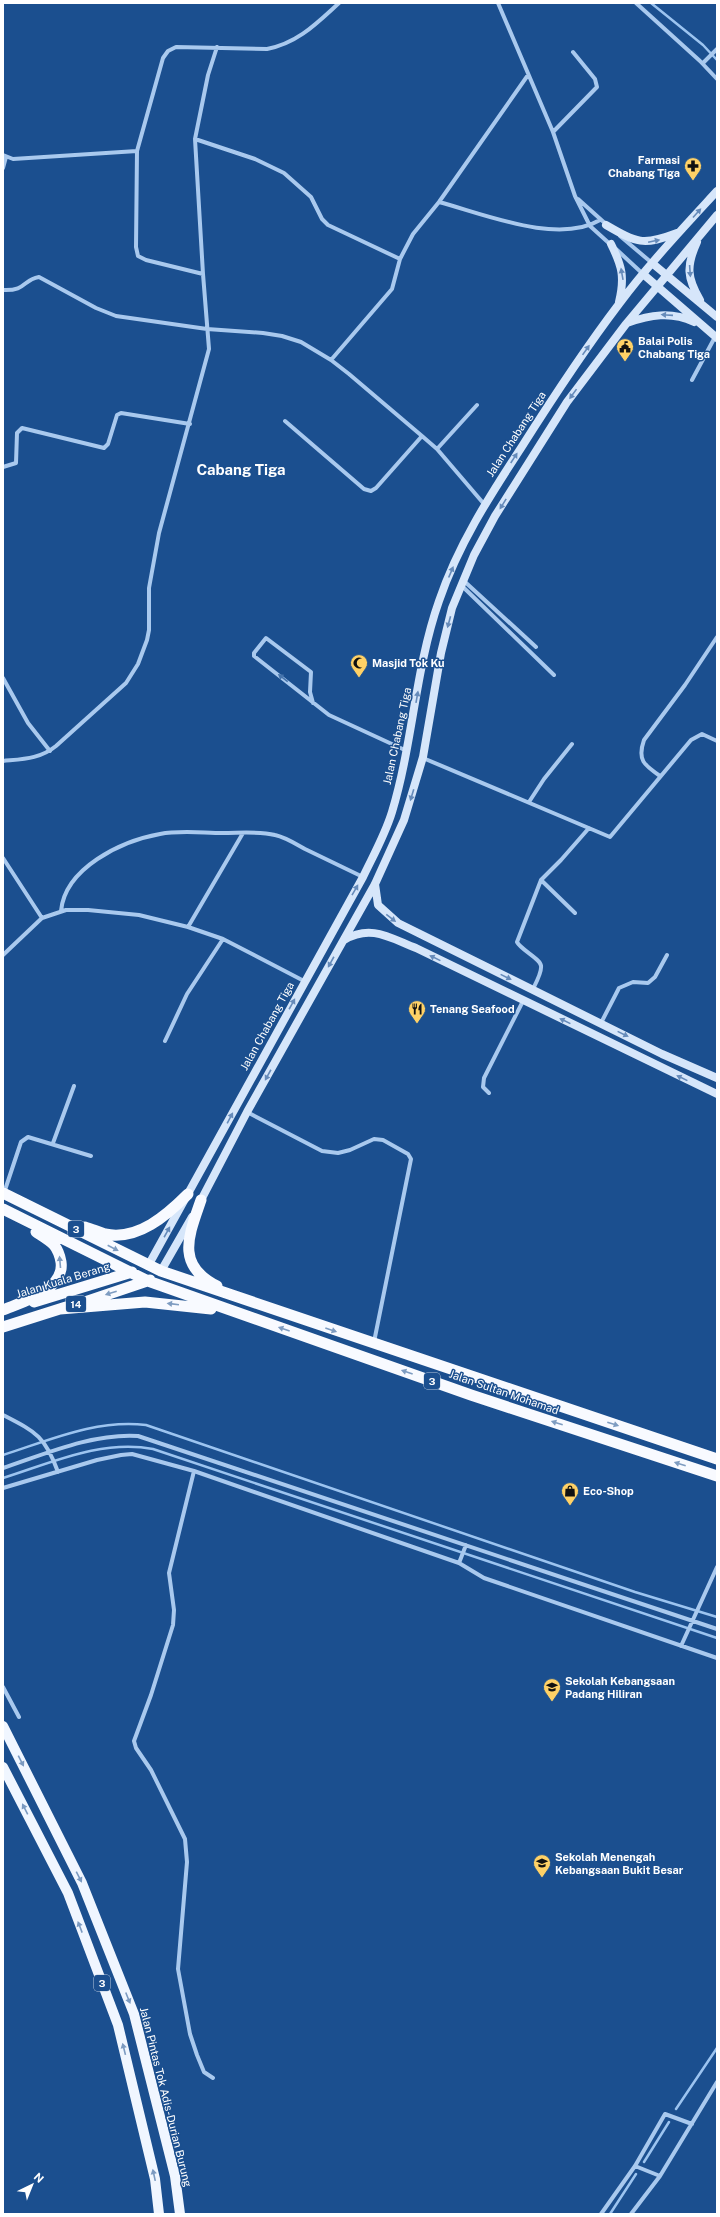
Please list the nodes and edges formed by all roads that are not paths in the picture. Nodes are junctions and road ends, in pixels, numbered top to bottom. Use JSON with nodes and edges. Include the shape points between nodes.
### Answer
{"nodes":[{"id":1,"x":339,"y":3,"type":"edge"},
{"id":2,"x":498,"y":3,"type":"edge"},
{"id":3,"x":636,"y":3,"type":"edge"},
{"id":4,"x":217,"y":47,"type":"junction"},
{"id":5,"x":717,"y":48,"type":"edge"},
{"id":6,"x":573,"y":52,"type":"dead end"},
{"id":7,"x":702,"y":63,"type":"junction"},
{"id":8,"x":528,"y":75,"type":"junction"},
{"id":9,"x":717,"y":79,"type":"edge"},
{"id":10,"x":552,"y":132,"type":"junction"},
{"id":11,"x":195,"y":140,"type":"junction"},
{"id":12,"x":137,"y":151,"type":"junction"},
{"id":13,"x":4,"y":156,"type":"edge"},
{"id":14,"x":3,"y":168,"type":"edge"},
{"id":15,"x":717,"y":191,"type":"edge"},
{"id":16,"x":575,"y":196,"type":"junction"},
{"id":17,"x":439,"y":202,"type":"junction"},
{"id":18,"x":717,"y":215,"type":"edge"},
{"id":19,"x":603,"y":222,"type":"junction"},
{"id":20,"x":590,"y":226,"type":"junction"},
{"id":21,"x":679,"y":233,"type":"junction"},
{"id":22,"x":700,"y":234,"type":"junction"},
{"id":23,"x":611,"y":244,"type":"junction"},
{"id":24,"x":400,"y":259,"type":"junction"},
{"id":25,"x":652,"y":263,"type":"junction"},
{"id":26,"x":203,"y":274,"type":"junction"},
{"id":27,"x":642,"y":274,"type":"junction"},
{"id":28,"x":666,"y":274,"type":"junction"},
{"id":29,"x":657,"y":286,"type":"junction"},
{"id":30,"x":3,"y":290,"type":"edge"},
{"id":31,"x":618,"y":304,"type":"junction"},
{"id":32,"x":704,"y":307,"type":"junction"},
{"id":33,"x":717,"y":317,"type":"edge"},
{"id":34,"x":626,"y":324,"type":"junction"},
{"id":35,"x":704,"y":327,"type":"junction"},
{"id":36,"x":207,"y":329,"type":"junction"},
{"id":37,"x":716,"y":338,"type":"edge"},
{"id":38,"x":331,"y":360,"type":"junction"},
{"id":39,"x":692,"y":380,"type":"dead end"},
{"id":40,"x":477,"y":405,"type":"dead end"},
{"id":41,"x":285,"y":421,"type":"dead end"},
{"id":42,"x":190,"y":424,"type":"junction"},
{"id":43,"x":422,"y":436,"type":"junction"},
{"id":44,"x":436,"y":449,"type":"junction"},
{"id":45,"x":3,"y":467,"type":"edge"},
{"id":46,"x":484,"y":504,"type":"junction"},
{"id":47,"x":462,"y":583,"type":"junction"},
{"id":48,"x":717,"y":637,"type":"edge"},
{"id":49,"x":536,"y":648,"type":"dead end"},
{"id":50,"x":554,"y":675,"type":"dead end"},
{"id":51,"x":3,"y":678,"type":"edge"},
{"id":52,"x":313,"y":703,"type":"junction"},
{"id":53,"x":717,"y":741,"type":"edge"},
{"id":54,"x":572,"y":744,"type":"dead end"},
{"id":55,"x":50,"y":751,"type":"junction"},
{"id":56,"x":407,"y":751,"type":"junction"},
{"id":57,"x":423,"y":757,"type":"junction"},
{"id":58,"x":3,"y":761,"type":"edge"},
{"id":59,"x":660,"y":776,"type":"junction"},
{"id":60,"x":529,"y":802,"type":"junction"},
{"id":61,"x":589,"y":828,"type":"junction"},
{"id":62,"x":243,"y":833,"type":"junction"},
{"id":63,"x":3,"y":858,"type":"edge"},
{"id":64,"x":363,"y":877,"type":"junction"},
{"id":65,"x":541,"y":880,"type":"junction"},
{"id":66,"x":375,"y":884,"type":"junction"},
{"id":67,"x":61,"y":911,"type":"junction"},
{"id":68,"x":575,"y":913,"type":"dead end"},
{"id":69,"x":42,"y":918,"type":"junction"},
{"id":70,"x":188,"y":927,"type":"junction"},
{"id":71,"x":223,"y":939,"type":"junction"},
{"id":72,"x":344,"y":940,"type":"junction"},
{"id":73,"x":3,"y":955,"type":"edge"},
{"id":74,"x":462,"y":955,"type":"junction"},
{"id":75,"x":667,"y":955,"type":"dead end"},
{"id":76,"x":456,"y":968,"type":"junction"},
{"id":77,"x":304,"y":981,"type":"junction"},
{"id":78,"x":533,"y":990,"type":"junction"},
{"id":79,"x":523,"y":1001,"type":"junction"},
{"id":80,"x":601,"y":1023,"type":"junction"},
{"id":81,"x":165,"y":1042,"type":"dead end"},
{"id":82,"x":717,"y":1078,"type":"edge"},
{"id":83,"x":74,"y":1086,"type":"dead end"},
{"id":84,"x":489,"y":1093,"type":"dead end"},
{"id":85,"x":717,"y":1094,"type":"edge"},
{"id":86,"x":247,"y":1112,"type":"junction"},
{"id":87,"x":53,"y":1143,"type":"junction"},
{"id":88,"x":91,"y":1156,"type":"dead end"},
{"id":89,"x":3,"y":1193,"type":"edge"},
{"id":90,"x":188,"y":1194,"type":"junction"},
{"id":91,"x":201,"y":1200,"type":"junction"},
{"id":92,"x":7,"y":1211,"type":"edge"},
{"id":93,"x":50,"y":1216,"type":"junction"},
{"id":94,"x":148,"y":1266,"type":"junction"},
{"id":95,"x":161,"y":1271,"type":"junction"},
{"id":96,"x":130,"y":1273,"type":"junction"},
{"id":97,"x":148,"y":1281,"type":"junction"},
{"id":98,"x":252,"y":1303,"type":"junction"},
{"id":99,"x":60,"y":1309,"type":"junction"},
{"id":100,"x":3,"y":1311,"type":"edge"},
{"id":101,"x":266,"y":1323,"type":"junction"},
{"id":102,"x":3,"y":1327,"type":"edge"},
{"id":103,"x":374,"y":1344,"type":"junction"},
{"id":104,"x":3,"y":1415,"type":"edge"},
{"id":105,"x":50,"y":1452,"type":"junction"},
{"id":106,"x":717,"y":1459,"type":"edge"},
{"id":107,"x":3,"y":1468,"type":"edge"},
{"id":108,"x":57,"y":1470,"type":"junction"},
{"id":109,"x":194,"y":1471,"type":"junction"},
{"id":110,"x":717,"y":1476,"type":"edge"},
{"id":111,"x":3,"y":1488,"type":"edge"},
{"id":112,"x":465,"y":1547,"type":"junction"},
{"id":113,"x":459,"y":1562,"type":"junction"},
{"id":114,"x":717,"y":1567,"type":"edge"},
{"id":115,"x":691,"y":1623,"type":"junction"},
{"id":116,"x":717,"y":1629,"type":"edge"},
{"id":117,"x":681,"y":1646,"type":"junction"},
{"id":118,"x":717,"y":1658,"type":"edge"},
{"id":119,"x":3,"y":1687,"type":"edge"},
{"id":120,"x":19,"y":1717,"type":"dead end"},
{"id":121,"x":3,"y":1726,"type":"edge"},
{"id":122,"x":3,"y":1767,"type":"edge"},
{"id":123,"x":213,"y":2078,"type":"dead end"},
{"id":124,"x":717,"y":2082,"type":"edge"},
{"id":125,"x":692,"y":2124,"type":"junction"},
{"id":126,"x":635,"y":2166,"type":"junction"},
{"id":127,"x":660,"y":2176,"type":"junction"},
{"id":128,"x":159,"y":2214,"type":"edge"},
{"id":129,"x":180,"y":2214,"type":"edge"},
{"id":130,"x":601,"y":2214,"type":"edge"},
{"id":131,"x":631,"y":2214,"type":"edge"}],
"edges":[{"from":1,"to":4,"type":"street","via":[[311,28],[289,43],[268,49]]},
{"from":2,"to":8,"type":"street"},
{"from":3,"to":7,"type":"street"},
{"from":4,"to":11,"type":"street","via":[[208,75]]},
{"from":4,"to":12,"type":"street","via":[[176,47],[168,51],[163,58]]},
{"from":5,"to":7,"type":"street"},
{"from":6,"to":10,"type":"street","via":[[595,79],[596,87]]},
{"from":7,"to":9,"type":"street"},
{"from":8,"to":10,"type":"street"},
{"from":8,"to":17,"type":"street"},
{"from":10,"to":16,"type":"street"},
{"from":11,"to":24,"type":"street","via":[[256,159],[284,173],[311,197],[328,226]]},
{"from":11,"to":26,"type":"street"},
{"from":12,"to":13,"type":"street","via":[[13,159]]},
{"from":12,"to":26,"type":"street","via":[[138,256]]},
{"from":13,"to":14,"type":"street"},
{"from":21,"to":15,"type":"main road","name":"Jalan Chabang Tiga","one_way":true},
{"from":16,"to":19,"type":"street"},
{"from":16,"to":20,"type":"street"},
{"from":17,"to":20,"type":"street","via":[[537,227],[567,229]]},
{"from":17,"to":24,"type":"street","via":[[413,234]]},
{"from":18,"to":22,"type":"main road"},
{"from":19,"to":20,"type":"street"},
{"from":19,"to":21,"type":"main road","one_way":true,"via":[[635,240],[646,242]]},
{"from":19,"to":25,"type":"street"},
{"from":20,"to":23,"type":"street"},
{"from":21,"to":25,"type":"main road","name":"Jalan Chabang Tiga"},
{"from":22,"to":28,"type":"main road"},
{"from":22,"to":32,"type":"main road","one_way":true,"via":[[689,260],[689,272]]},
{"from":23,"to":27,"type":"street"},
{"from":31,"to":23,"type":"main road","one_way":true,"via":[[624,284]]},
{"from":24,"to":38,"type":"street","via":[[392,289]]},
{"from":25,"to":27,"type":"main road","name":"Jalan Chabang Tiga"},
{"from":25,"to":28,"type":"main road"},
{"from":26,"to":36,"type":"street"},
{"from":27,"to":29,"type":"main road"},
{"from":27,"to":31,"type":"main road","name":"Jalan Chabang Tiga"},
{"from":28,"to":29,"type":"main road"},
{"from":28,"to":32,"type":"main road"},
{"from":29,"to":34,"type":"main road"},
{"from":29,"to":35,"type":"main road"},
{"from":30,"to":36,"type":"street","via":[[18,289],[33,278],[39,277],[105,312]]},
{"from":46,"to":31,"type":"main road","name":"Jalan Chabang Tiga","one_way":true,"via":[[556,392]]},
{"from":32,"to":33,"type":"main road"},
{"from":35,"to":34,"type":"main road","one_way":true,"via":[[676,316],[663,314]]},
{"from":34,"to":47,"type":"main road","one_way":true,"via":[[567,402],[520,476],[477,549]]},
{"from":35,"to":37,"type":"main road"},
{"from":36,"to":38,"type":"street","via":[[282,336],[300,342]]},
{"from":36,"to":42,"type":"street","via":[[209,349]]},
{"from":37,"to":39,"type":"street"},
{"from":38,"to":43,"type":"street"},
{"from":40,"to":44,"type":"street"},
{"from":41,"to":43,"type":"street","via":[[364,489],[371,492]]},
{"from":42,"to":45,"type":"street","via":[[121,413],[117,415],[108,444],[104,448],[22,428],[17,432],[16,463]]},
{"from":42,"to":55,"type":"street","via":[[159,533],[149,588],[149,630],[138,664],[126,683]]},
{"from":43,"to":44,"type":"street"},
{"from":44,"to":46,"type":"street"},
{"from":56,"to":46,"type":"main road","name":"Jalan Chabang Tiga","one_way":true,"via":[[425,650],[439,601],[461,547]]},
{"from":47,"to":49,"type":"street"},
{"from":47,"to":50,"type":"street"},
{"from":47,"to":57,"type":"main road","one_way":true,"via":[[452,608],[441,653]]},
{"from":48,"to":59,"type":"street","via":[[644,740],[640,750],[641,759],[647,768]]},
{"from":51,"to":55,"type":"street","via":[[28,723]]},
{"from":52,"to":52,"type":"street","one_way":true,"via":[[254,656],[266,638],[311,672],[310,692]]},
{"from":52,"to":56,"type":"street","via":[[329,715]]},
{"from":53,"to":59,"type":"street","via":[[702,734],[696,735]]},
{"from":54,"to":60,"type":"street"},
{"from":55,"to":58,"type":"street","via":[[35,758]]},
{"from":56,"to":64,"type":"main road","name":"Jalan Chabang Tiga","via":[[392,813]]},
{"from":57,"to":60,"type":"street"},
{"from":57,"to":66,"type":"main road","one_way":true,"via":[[404,820]]},
{"from":59,"to":61,"type":"street","via":[[610,837]]},
{"from":60,"to":61,"type":"street"},
{"from":61,"to":65,"type":"street"},
{"from":62,"to":64,"type":"street","via":[[276,835]]},
{"from":62,"to":67,"type":"street","via":[[161,834],[138,839],[115,850],[77,877],[64,895]]},
{"from":62,"to":70,"type":"street"},
{"from":63,"to":69,"type":"street"},
{"from":77,"to":64,"type":"main road","name":"Jalan Chabang Tiga","one_way":true},
{"from":65,"to":68,"type":"street"},
{"from":65,"to":78,"type":"street","via":[[517,942],[520,948],[542,966]]},
{"from":66,"to":72,"type":"main road"},
{"from":66,"to":74,"type":"main road","one_way":true,"via":[[378,905],[389,917]]},
{"from":67,"to":69,"type":"street"},
{"from":67,"to":70,"type":"street","via":[[88,910],[140,915]]},
{"from":69,"to":73,"type":"street"},
{"from":70,"to":71,"type":"street"},
{"from":71,"to":77,"type":"street"},
{"from":71,"to":81,"type":"street","via":[[187,994]]},
{"from":76,"to":72,"type":"main road","one_way":true,"via":[[381,934],[355,933]]},
{"from":72,"to":86,"type":"main road","one_way":true},
{"from":74,"to":76,"type":"main road"},
{"from":74,"to":78,"type":"main road","one_way":true},
{"from":75,"to":80,"type":"street","via":[[648,983],[633,982],[619,988]]},
{"from":76,"to":79,"type":"main road"},
{"from":90,"to":77,"type":"main road","name":"Jalan Chabang Tiga","one_way":true},
{"from":78,"to":80,"type":"main road"},
{"from":79,"to":84,"type":"street","via":[[484,1078],[483,1087]]},
{"from":85,"to":79,"type":"main road","one_way":true},
{"from":80,"to":82,"type":"main road","one_way":true},
{"from":83,"to":87,"type":"street"},
{"from":86,"to":91,"type":"main road"},
{"from":86,"to":103,"type":"street","via":[[322,1151],[338,1153],[374,1139],[383,1140],[408,1154],[411,1159]]},
{"from":87,"to":88,"type":"street"},
{"from":87,"to":89,"type":"street","via":[[28,1137],[21,1142]]},
{"from":89,"to":93,"type":"highway","number":"3"},
{"from":90,"to":93,"type":"highway","via":[[159,1220],[132,1232],[120,1234],[106,1234]]},
{"from":94,"to":90,"type":"main road","name":"Jalan Chabang Tiga","one_way":true},
{"from":91,"to":95,"type":"main road"},
{"from":91,"to":98,"type":"highway","via":[[188,1238],[193,1265],[209,1282]]},
{"from":92,"to":96,"type":"highway","number":"3"},
{"from":100,"to":92,"type":"highway","one_way":true,"via":[[53,1285],[61,1266],[60,1256],[54,1245]]},
{"from":93,"to":94,"type":"highway","number":"3","one_way":true},
{"from":94,"to":95,"type":"highway","number":"3"},
{"from":94,"to":96,"type":"highway","name":"Jalan Kuala Berang"},
{"from":95,"to":97,"type":"highway","number":"14"},
{"from":95,"to":98,"type":"highway","name":"Jalan Sultan Mohamad","number":"3"},
{"from":96,"to":97,"type":"highway","number":"3"},
{"from":96,"to":100,"type":"highway","name":"Jalan Kuala Berang","number":"14"},
{"from":97,"to":99,"type":"highway","number":"14","one_way":true},
{"from":97,"to":101,"type":"highway","name":"Jalan Sultan Mohamad","number":"3"},
{"from":98,"to":103,"type":"highway","name":"Jalan Sultan Mohamad","number":"3","one_way":true},
{"from":101,"to":99,"type":"highway","one_way":true,"via":[[223,1312],[166,1303],[124,1302]]},
{"from":99,"to":102,"type":"highway","number":"14"},
{"from":110,"to":101,"type":"highway","name":"Jalan Sultan Mohamad","number":"3","one_way":true,"via":[[471,1395]]},
{"from":103,"to":106,"type":"highway","name":"Jalan Sultan Mohamad","number":"3","one_way":true},
{"from":104,"to":105,"type":"street","via":[[36,1434]]},
{"from":105,"to":107,"type":"street"},
{"from":105,"to":108,"type":"street"},
{"from":105,"to":112,"type":"street","via":[[109,1437],[138,1436]]},
{"from":108,"to":109,"type":"street","via":[[127,1454]]},
{"from":108,"to":111,"type":"street"},
{"from":109,"to":113,"type":"street"},
{"from":109,"to":123,"type":"street","via":[[169,1573],[174,1610],[172,1625],[134,1741],[185,1839],[187,1862],[178,1970],[190,2034],[204,2072]]},
{"from":112,"to":113,"type":"street"},
{"from":112,"to":115,"type":"street"},
{"from":113,"to":117,"type":"street","via":[[484,1578]]},
{"from":114,"to":115,"type":"street"},
{"from":115,"to":116,"type":"street"},
{"from":115,"to":117,"type":"street"},
{"from":117,"to":118,"type":"street"},
{"from":119,"to":120,"type":"street"},
{"from":121,"to":129,"type":"main road","name":"Jalan Pintas Tok Adis-Durian Burung","one_way":true,"via":[[82,1884],[134,2014],[175,2176]]},
{"from":128,"to":122,"type":"main road","number":"3","one_way":true,"via":[[155,2179],[118,2025],[68,1893]]},
{"from":124,"to":125,"type":"street"},
{"from":125,"to":126,"type":"street","via":[[665,2114]]},
{"from":125,"to":127,"type":"street"},
{"from":126,"to":127,"type":"street"},
{"from":126,"to":130,"type":"street"},
{"from":127,"to":131,"type":"street"}]}
